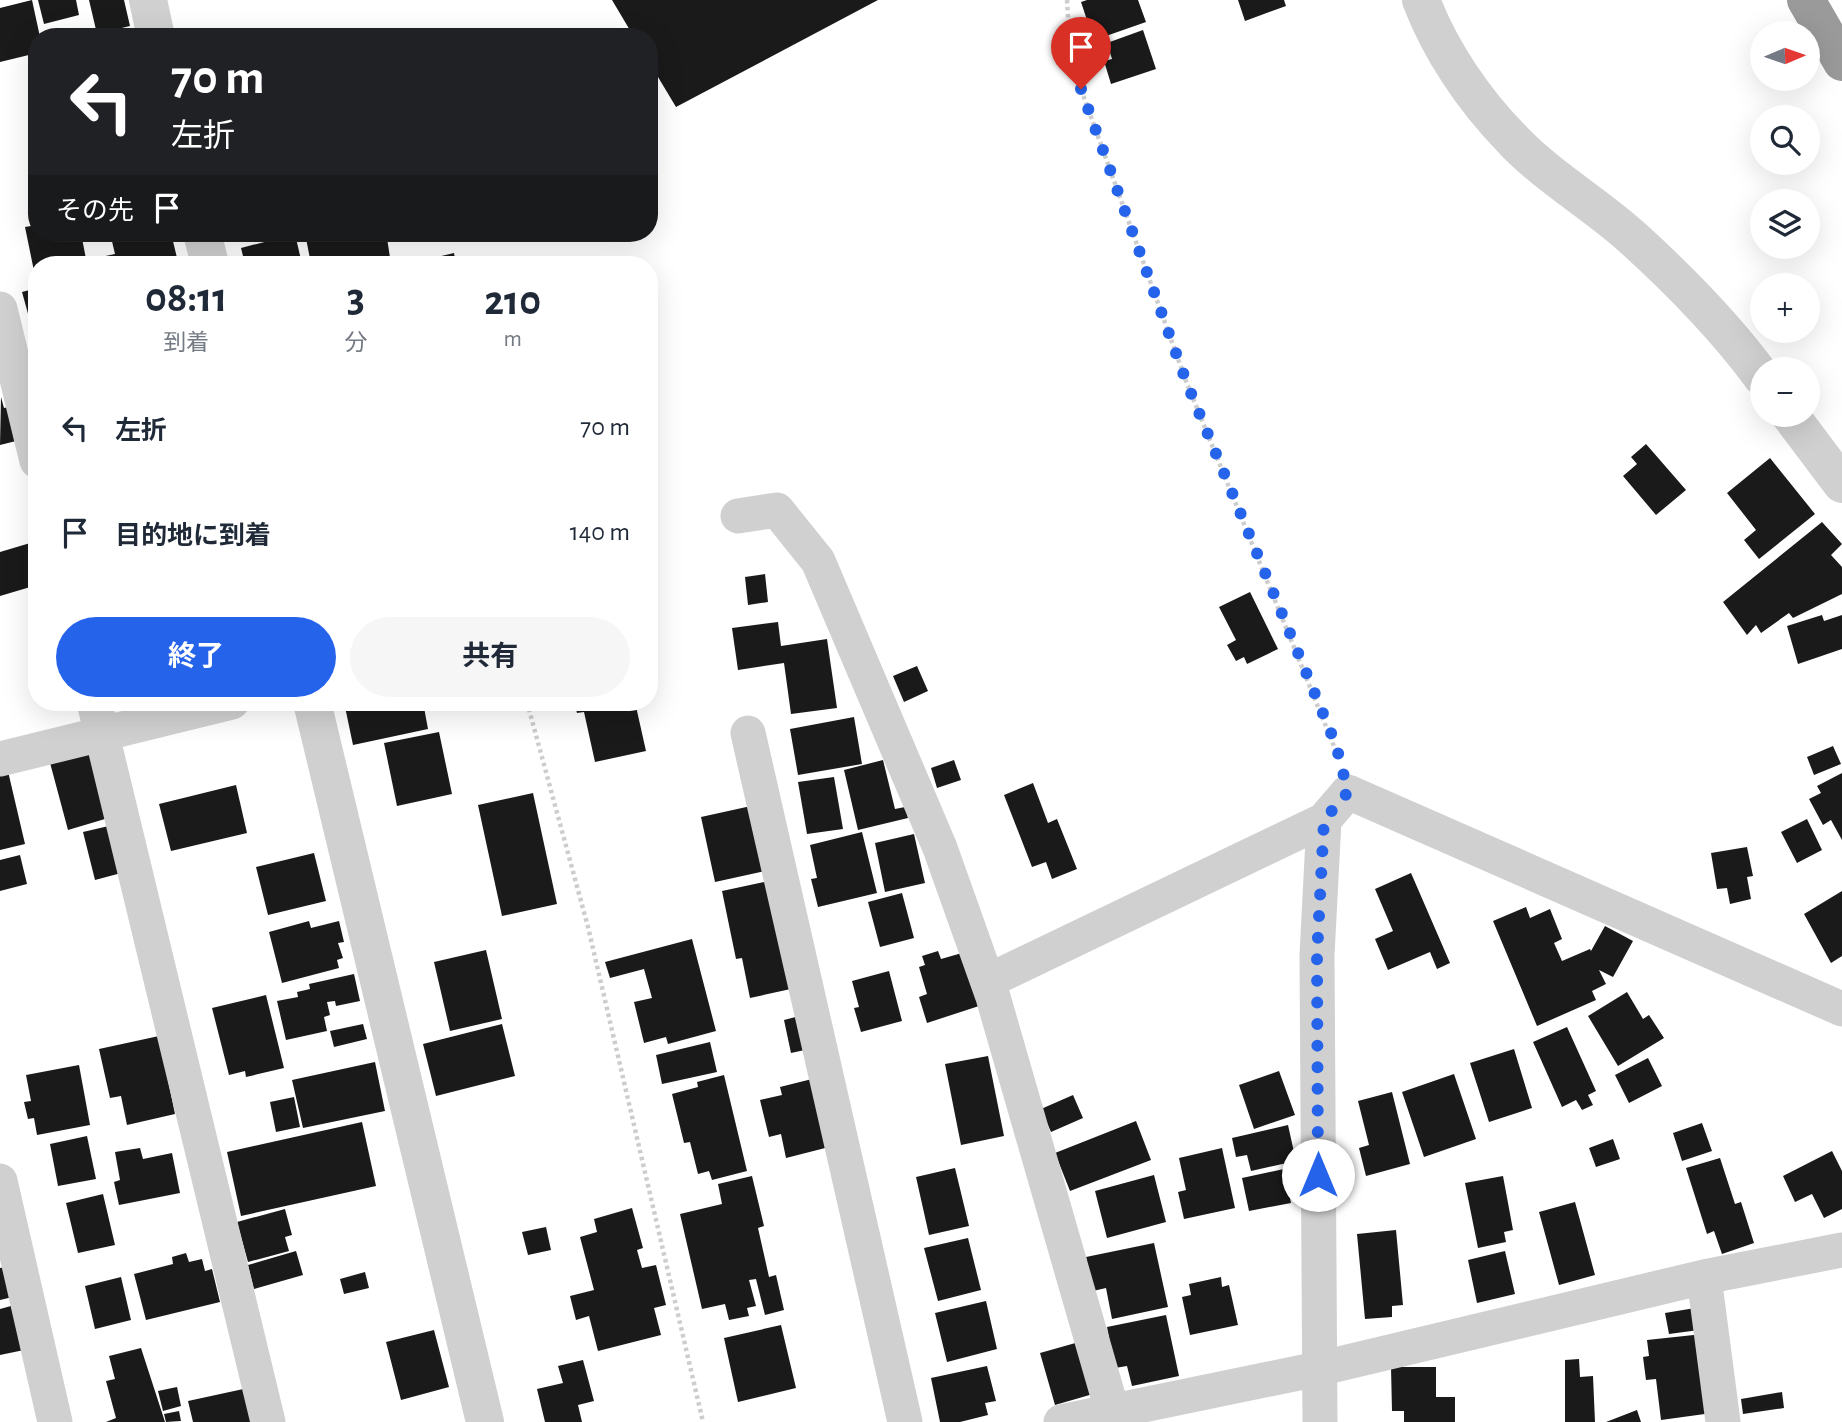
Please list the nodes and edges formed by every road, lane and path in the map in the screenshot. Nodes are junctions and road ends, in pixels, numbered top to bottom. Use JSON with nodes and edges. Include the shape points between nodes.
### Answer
{"nodes":[{"id":1,"x":148,"y":0,"type":"edge"},
{"id":2,"x":1067,"y":0,"type":"edge"},
{"id":3,"x":1421,"y":0,"type":"edge"},
{"id":4,"x":1806,"y":0,"type":"edge"},
{"id":5,"x":154,"y":28,"type":"edge"},
{"id":6,"x":1842,"y":62,"type":"edge"},
{"id":7,"x":0,"y":309,"type":"edge"},
{"id":8,"x":1750,"y":361,"type":"edge"},
{"id":9,"x":28,"y":424,"type":"edge"},
{"id":10,"x":1799,"y":427,"type":"edge"},
{"id":11,"x":1842,"y":484,"type":"edge"},
{"id":12,"x":738,"y":516,"type":"dead end"},
{"id":13,"x":157,"y":711,"type":"edge"},
{"id":14,"x":314,"y":711,"type":"edge"},
{"id":15,"x":529,"y":711,"type":"edge"},
{"id":16,"x":98,"y":718,"type":"edge"},
{"id":17,"x":748,"y":733,"type":"dead end"},
{"id":18,"x":0,"y":759,"type":"edge"},
{"id":19,"x":1348,"y":792,"type":"junction"},
{"id":20,"x":1324,"y":820,"type":"junction"},
{"id":21,"x":988,"y":981,"type":"junction"},
{"id":22,"x":1842,"y":1009,"type":"edge"},
{"id":23,"x":0,"y":1181,"type":"edge"},
{"id":24,"x":1842,"y":1250,"type":"edge"},
{"id":25,"x":1704,"y":1278,"type":"junction"},
{"id":26,"x":1318,"y":1368,"type":"junction"},
{"id":27,"x":1112,"y":1410,"type":"junction"},
{"id":28,"x":55,"y":1422,"type":"edge"},
{"id":29,"x":268,"y":1422,"type":"edge"},
{"id":30,"x":485,"y":1422,"type":"edge"},
{"id":31,"x":703,"y":1422,"type":"edge"},
{"id":32,"x":905,"y":1422,"type":"edge"},
{"id":33,"x":1061,"y":1422,"type":"edge"},
{"id":34,"x":1320,"y":1422,"type":"edge"},
{"id":35,"x":1723,"y":1422,"type":"edge"}],
"edges":[{"from":1,"to":5,"type":"street"},
{"from":2,"to":19,"type":"path","via":[[1070,51],[1081,89],[1186,381],[1336,745]]},
{"from":3,"to":8,"type":"street","via":[[1430,25],[1469,88],[1511,139],[1635,240]]},
{"from":4,"to":6,"type":"highway"},
{"from":7,"to":9,"type":"street"},
{"from":10,"to":11,"type":"street"},
{"from":12,"to":21,"type":"street","via":[[777,510],[818,561],[940,848]]},
{"from":13,"to":16,"type":"street"},
{"from":14,"to":30,"type":"street"},
{"from":15,"to":31,"type":"path","via":[[588,927]]},
{"from":16,"to":18,"type":"street"},
{"from":16,"to":29,"type":"street"},
{"from":17,"to":32,"type":"street"},
{"from":19,"to":20,"type":"street"},
{"from":19,"to":22,"type":"street"},
{"from":20,"to":21,"type":"street"},
{"from":20,"to":26,"type":"street","via":[[1317,955]]},
{"from":21,"to":27,"type":"street"},
{"from":23,"to":28,"type":"street"},
{"from":24,"to":25,"type":"street"},
{"from":25,"to":26,"type":"street"},
{"from":25,"to":35,"type":"street"},
{"from":26,"to":27,"type":"street"},
{"from":26,"to":34,"type":"street"},
{"from":27,"to":33,"type":"street"}]}
